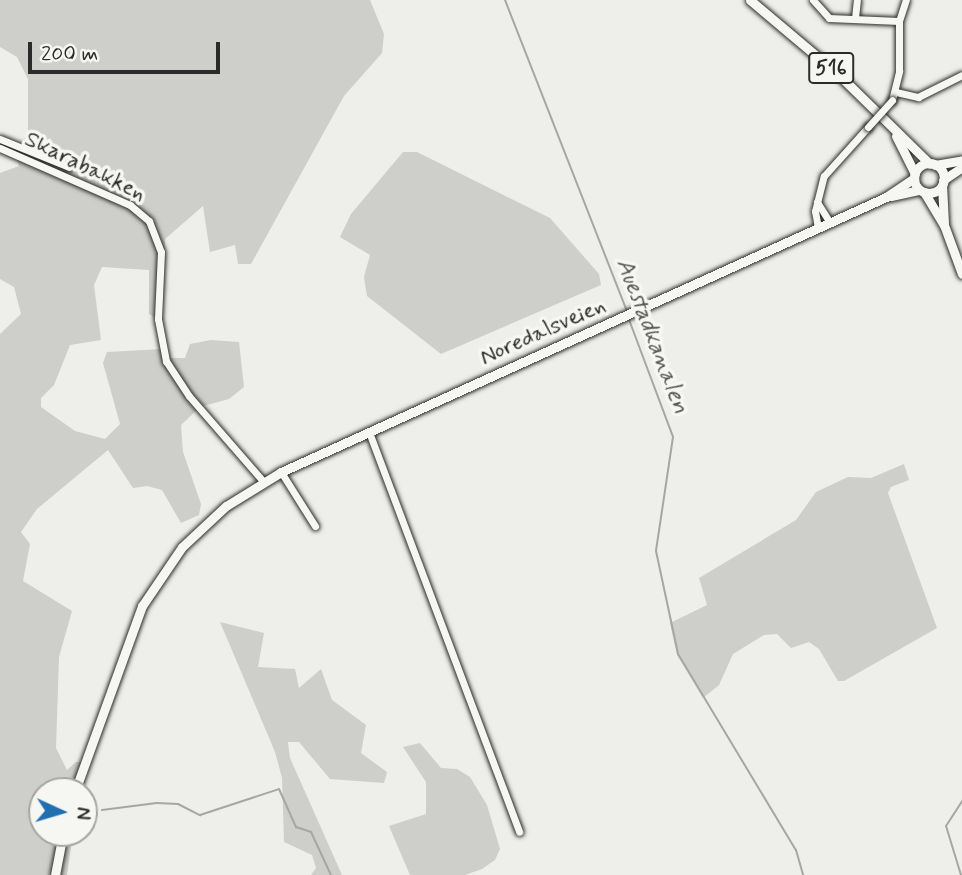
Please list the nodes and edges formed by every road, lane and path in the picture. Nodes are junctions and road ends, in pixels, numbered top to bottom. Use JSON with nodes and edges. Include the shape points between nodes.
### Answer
{"nodes":[{"id":1,"x":750,"y":0,"type":"edge"},
{"id":2,"x":813,"y":0,"type":"edge"},
{"id":3,"x":857,"y":0,"type":"edge"},
{"id":4,"x":906,"y":0,"type":"edge"},
{"id":5,"x":855,"y":18,"type":"junction"},
{"id":6,"x":899,"y":21,"type":"junction"},
{"id":7,"x":962,"y":75,"type":"edge"},
{"id":8,"x":894,"y":96,"type":"junction"},
{"id":9,"x":888,"y":122,"type":"junction"},
{"id":10,"x":0,"y":139,"type":"edge"},
{"id":11,"x":0,"y":148,"type":"edge"},
{"id":12,"x":962,"y":160,"type":"edge"},
{"id":13,"x":933,"y":164,"type":"junction"},
{"id":14,"x":69,"y":167,"type":"dead end"},
{"id":15,"x":962,"y":167,"type":"edge"},
{"id":16,"x":914,"y":176,"type":"junction"},
{"id":17,"x":942,"y":182,"type":"junction"},
{"id":18,"x":922,"y":191,"type":"junction"},
{"id":19,"x":886,"y":197,"type":"junction"},
{"id":20,"x":817,"y":202,"type":"junction"},
{"id":21,"x":830,"y":223,"type":"junction"},
{"id":22,"x":944,"y":225,"type":"junction"},
{"id":23,"x":818,"y":228,"type":"junction"},
{"id":24,"x":962,"y":274,"type":"edge"},
{"id":25,"x":369,"y":432,"type":"junction"},
{"id":26,"x":281,"y":472,"type":"junction"},
{"id":27,"x":263,"y":481,"type":"junction"},
{"id":28,"x":315,"y":526,"type":"dead end"},
{"id":29,"x":80,"y":777,"type":"edge"},
{"id":30,"x":519,"y":832,"type":"dead end"},
{"id":31,"x":60,"y":847,"type":"edge"},
{"id":32,"x":55,"y":875,"type":"edge"}],
"edges":[{"from":1,"to":9,"type":"main road","number":"516"},
{"from":2,"to":5,"type":"street","via":[[829,18]]},
{"from":3,"to":5,"type":"street"},
{"from":4,"to":6,"type":"street"},
{"from":5,"to":6,"type":"street"},
{"from":6,"to":8,"type":"street"},
{"from":7,"to":8,"type":"street","via":[[918,97]]},
{"from":8,"to":20,"type":"street","bridge":true,"via":[[824,176]]},
{"from":9,"to":13,"type":"main road","number":"516"},
{"from":9,"to":16,"type":"main road","number":"516"},
{"from":10,"to":14,"type":"street","name":"Skarabakken"},
{"from":11,"to":27,"type":"street","name":"Skarabakken","via":[[130,205],[149,221],[161,253],[158,319],[166,361],[189,396]]},
{"from":12,"to":13,"type":"main road"},
{"from":13,"to":16,"type":"main road","name":"Noredalsveien"},
{"from":13,"to":17,"type":"main road","number":"516"},
{"from":15,"to":17,"type":"main road","name":"Noredalsveien"},
{"from":16,"to":18,"type":"main road","number":"516"},
{"from":16,"to":19,"type":"main road","name":"Noredalsveien"},
{"from":17,"to":18,"type":"main road","name":"Noredalsveien","via":[[934,192]]},
{"from":17,"to":22,"type":"main road","number":"516"},
{"from":18,"to":19,"type":"main road","name":"Noredalsveien"},
{"from":18,"to":22,"type":"main road","number":"516"},
{"from":19,"to":21,"type":"main road","name":"Noredalsveien"},
{"from":20,"to":21,"type":"street"},
{"from":20,"to":23,"type":"street"},
{"from":21,"to":23,"type":"main road","name":"Noredalsveien"},
{"from":22,"to":24,"type":"main road","number":"516"},
{"from":23,"to":25,"type":"main road","name":"Noredalsveien"},
{"from":25,"to":26,"type":"main road","name":"Noredalsveien"},
{"from":25,"to":30,"type":"street"},
{"from":26,"to":27,"type":"main road","name":"Noredalsveien"},
{"from":26,"to":28,"type":"street"},
{"from":27,"to":29,"type":"main road","name":"Noredalsveien","via":[[197,530],[153,587],[127,640]]},
{"from":31,"to":32,"type":"main road"}]}
